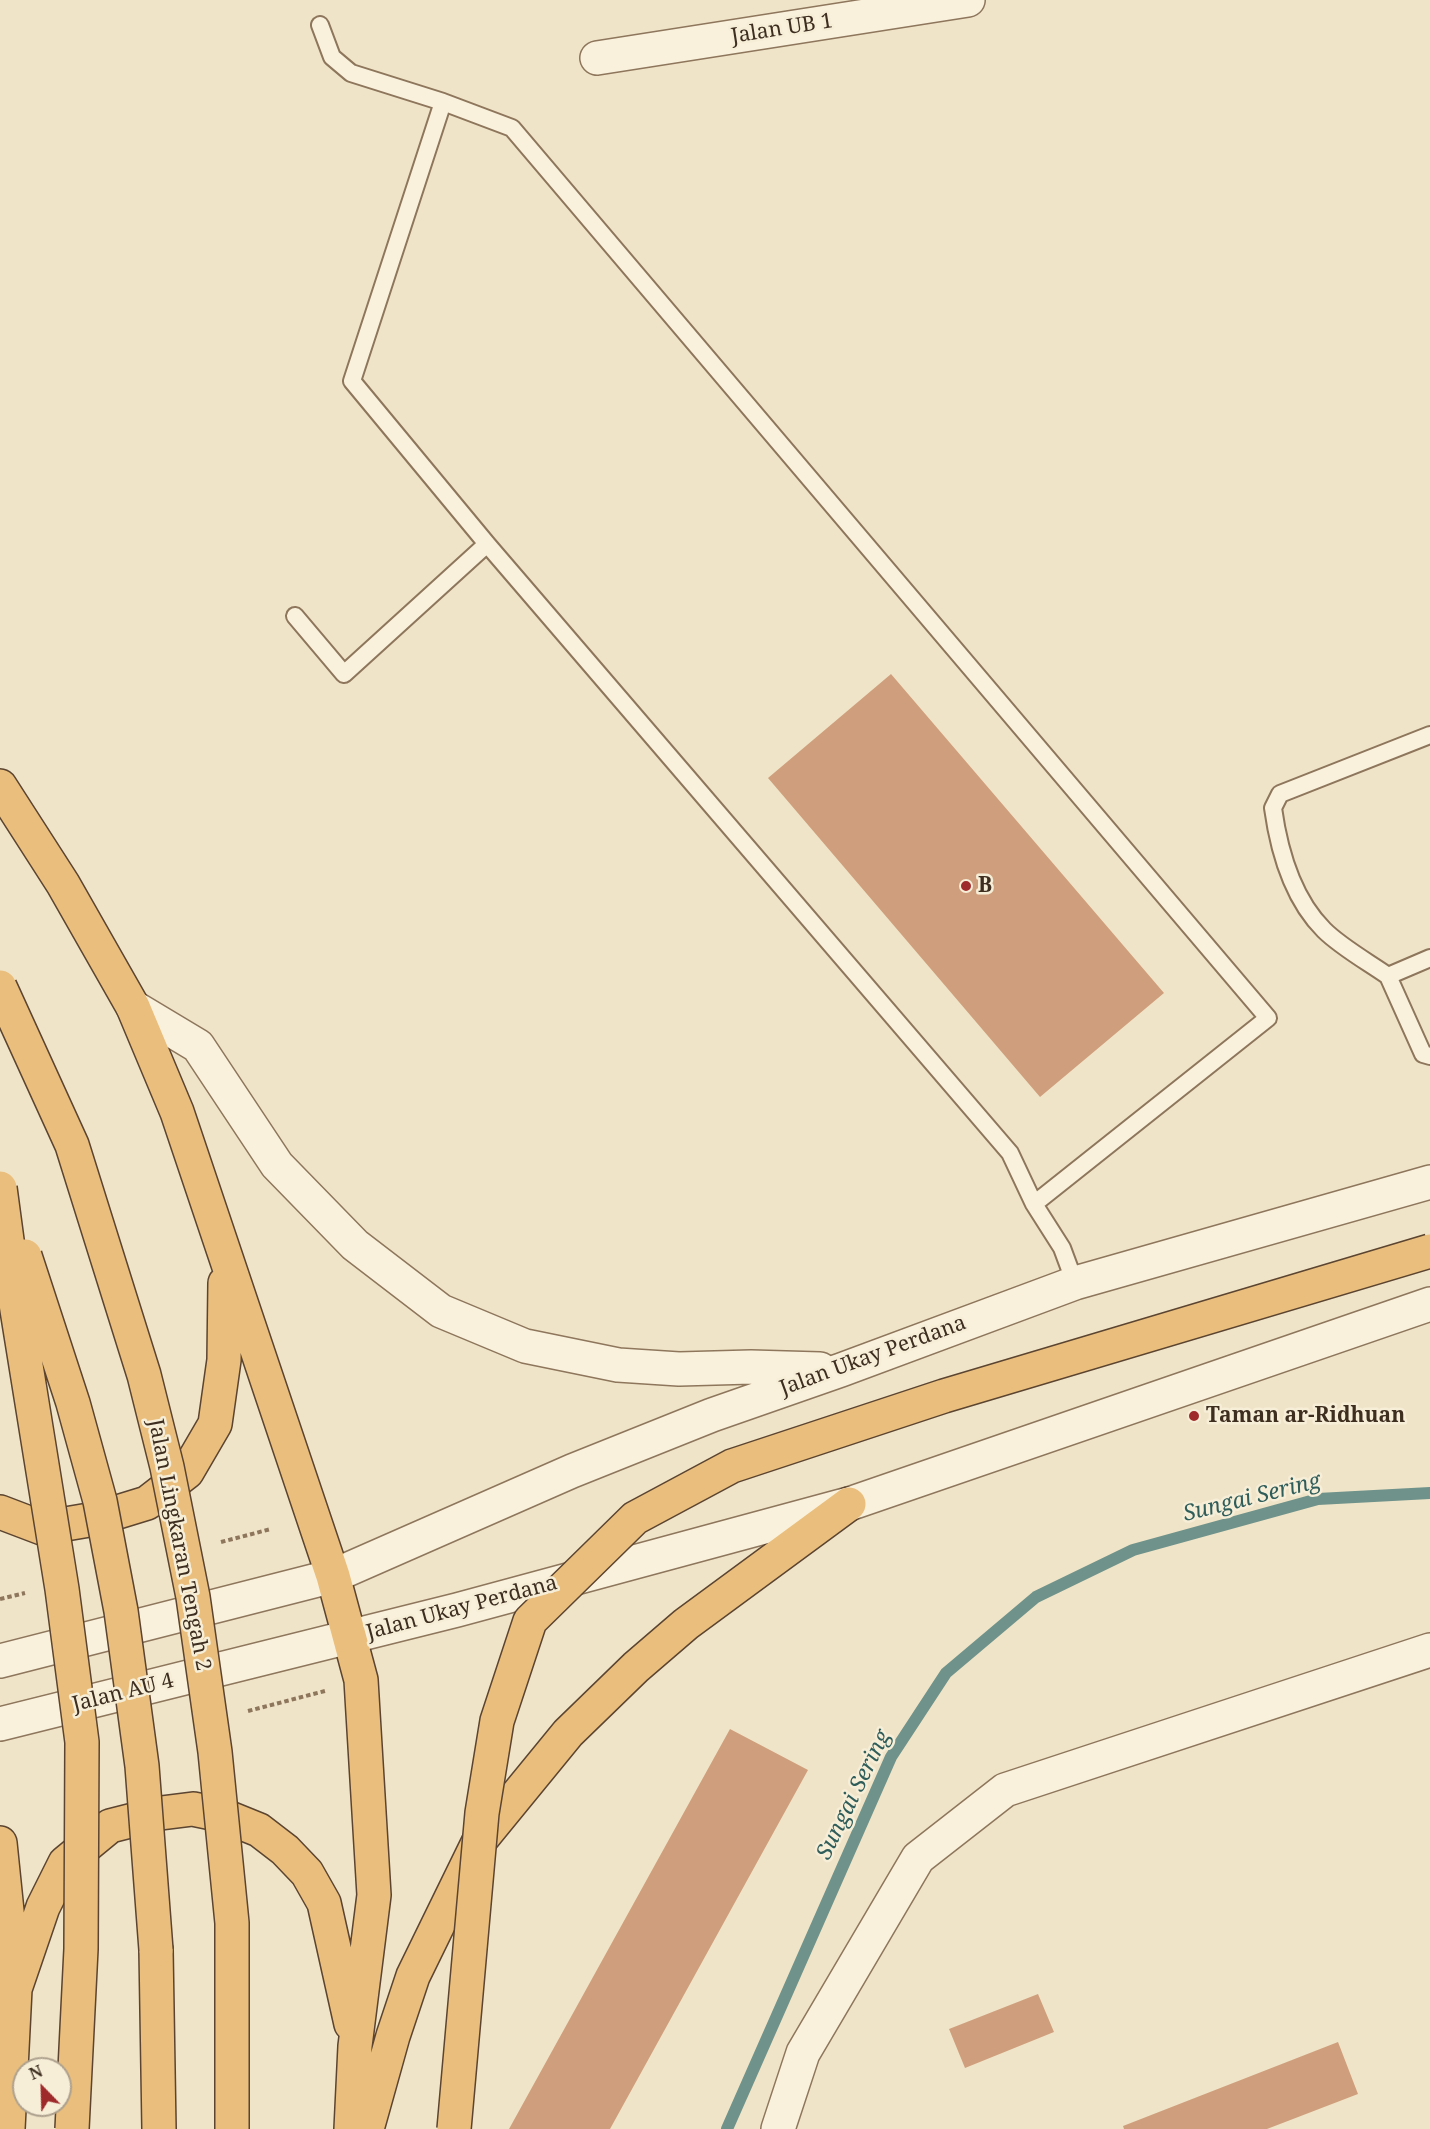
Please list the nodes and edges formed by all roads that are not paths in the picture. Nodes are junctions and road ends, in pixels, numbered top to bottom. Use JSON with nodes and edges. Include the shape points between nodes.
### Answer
{"nodes":[{"id":1,"x":968,"y":0,"type":"edge"},
{"id":2,"x":320,"y":25,"type":"dead end"},
{"id":3,"x":597,"y":58,"type":"dead end"},
{"id":4,"x":443,"y":102,"type":"junction"},
{"id":5,"x":487,"y":544,"type":"junction"},
{"id":6,"x":295,"y":616,"type":"dead end"},
{"id":7,"x":1430,"y":735,"type":"edge"},
{"id":8,"x":0,"y":786,"type":"edge"},
{"id":9,"x":1430,"y":958,"type":"edge"},
{"id":10,"x":1388,"y":976,"type":"junction"},
{"id":11,"x":0,"y":987,"type":"edge"},
{"id":12,"x":133,"y":1006,"type":"junction"},
{"id":13,"x":1430,"y":1056,"type":"edge"},
{"id":14,"x":0,"y":1178,"type":"edge"},
{"id":15,"x":1430,"y":1182,"type":"edge"},
{"id":16,"x":0,"y":1188,"type":"edge"},
{"id":17,"x":1034,"y":1204,"type":"junction"},
{"id":18,"x":1430,"y":1251,"type":"edge"},
{"id":19,"x":225,"y":1258,"type":"junction"},
{"id":20,"x":1075,"y":1283,"type":"junction"},
{"id":21,"x":1430,"y":1304,"type":"edge"},
{"id":22,"x":841,"y":1370,"type":"junction"},
{"id":23,"x":849,"y":1504,"type":"junction"},
{"id":24,"x":0,"y":1512,"type":"edge"},
{"id":25,"x":333,"y":1576,"type":"junction"},
{"id":26,"x":350,"y":1637,"type":"junction"},
{"id":27,"x":1430,"y":1650,"type":"edge"},
{"id":28,"x":0,"y":1661,"type":"edge"},
{"id":29,"x":0,"y":1724,"type":"edge"},
{"id":30,"x":0,"y":1843,"type":"edge"},
{"id":31,"x":4,"y":1904,"type":"edge"},
{"id":32,"x":15,"y":1989,"type":"junction"},
{"id":33,"x":356,"y":2046,"type":"junction"},
{"id":34,"x":8,"y":2129,"type":"edge"},
{"id":35,"x":72,"y":2129,"type":"edge"},
{"id":36,"x":159,"y":2129,"type":"edge"},
{"id":37,"x":232,"y":2129,"type":"edge"},
{"id":38,"x":351,"y":2129,"type":"edge"},
{"id":39,"x":367,"y":2129,"type":"edge"},
{"id":40,"x":454,"y":2129,"type":"edge"},
{"id":41,"x":777,"y":2129,"type":"edge"}],
"edges":[{"from":1,"to":3,"type":"street","name":"Jalan UB 1"},
{"from":2,"to":4,"type":"lane","via":[[332,57],[351,73]]},
{"from":4,"to":5,"type":"lane","via":[[352,381]]},
{"from":4,"to":17,"type":"lane","via":[[512,128],[1268,1018]]},
{"from":5,"to":6,"type":"lane","via":[[344,674]]},
{"from":5,"to":17,"type":"lane","via":[[1010,1153]]},
{"from":7,"to":10,"type":"lane","via":[[1280,794],[1273,808],[1282,855],[1309,914],[1326,932]]},
{"from":8,"to":12,"type":"highway","via":[[63,884]]},
{"from":9,"to":10,"type":"lane"},
{"from":10,"to":13,"type":"lane","via":[[1423,1054]]},
{"from":11,"to":37,"type":"highway","name":"Jalan Lingkaran Tengah 2","bridge":true,"via":[[72,1145],[144,1375],[169,1478],[193,1597],[215,1752],[232,1923]]},
{"from":12,"to":19,"type":"highway","via":[[177,1113]]},
{"from":12,"to":22,"type":"street","via":[[198,1046],[277,1164],[355,1245],[441,1311],[525,1346],[618,1365]]},
{"from":14,"to":36,"type":"highway","bridge":true,"via":[[73,1403],[100,1501],[121,1611],[142,1766],[156,1950]]},
{"from":15,"to":20,"type":"street","name":"Jalan Ukay Perdana"},
{"from":16,"to":35,"type":"highway","bridge":true,"via":[[82,1742],[81,1949]]},
{"from":17,"to":20,"type":"lane","via":[[1062,1248]]},
{"from":18,"to":40,"type":"highway","bridge":true,"via":[[944,1396],[732,1466],[635,1518],[530,1621],[497,1721],[482,1813]]},
{"from":19,"to":24,"type":"highway","via":[[224,1360],[215,1424],[187,1472],[147,1503],[95,1519],[42,1528]]},
{"from":19,"to":25,"type":"highway"},
{"from":20,"to":22,"type":"street","name":"Jalan Ukay Perdana"},
{"from":21,"to":23,"type":"street","name":"Jalan Ukay Perdana"},
{"from":22,"to":25,"type":"street","name":"Jalan Ukay Perdana","via":[[712,1415],[583,1467]]},
{"from":23,"to":26,"type":"street","name":"Jalan Ukay Perdana"},
{"from":23,"to":39,"type":"highway","via":[[686,1624],[636,1667],[568,1733],[478,1843],[413,1976]]},
{"from":25,"to":26,"type":"highway"},
{"from":25,"to":28,"type":"street"},
{"from":26,"to":29,"type":"street","name":"Jalan AU 4"},
{"from":26,"to":33,"type":"highway","via":[[361,1680],[374,1894]]},
{"from":27,"to":41,"type":"street","via":[[1005,1790],[918,1858],[803,2053]]},
{"from":30,"to":31,"type":"highway"},
{"from":31,"to":32,"type":"highway"},
{"from":32,"to":33,"type":"highway","via":[[43,1907],[65,1863],[110,1826],[192,1809],[222,1815],[259,1830],[307,1873],[324,1903]]},
{"from":32,"to":34,"type":"highway"},
{"from":33,"to":38,"type":"highway"}]}
